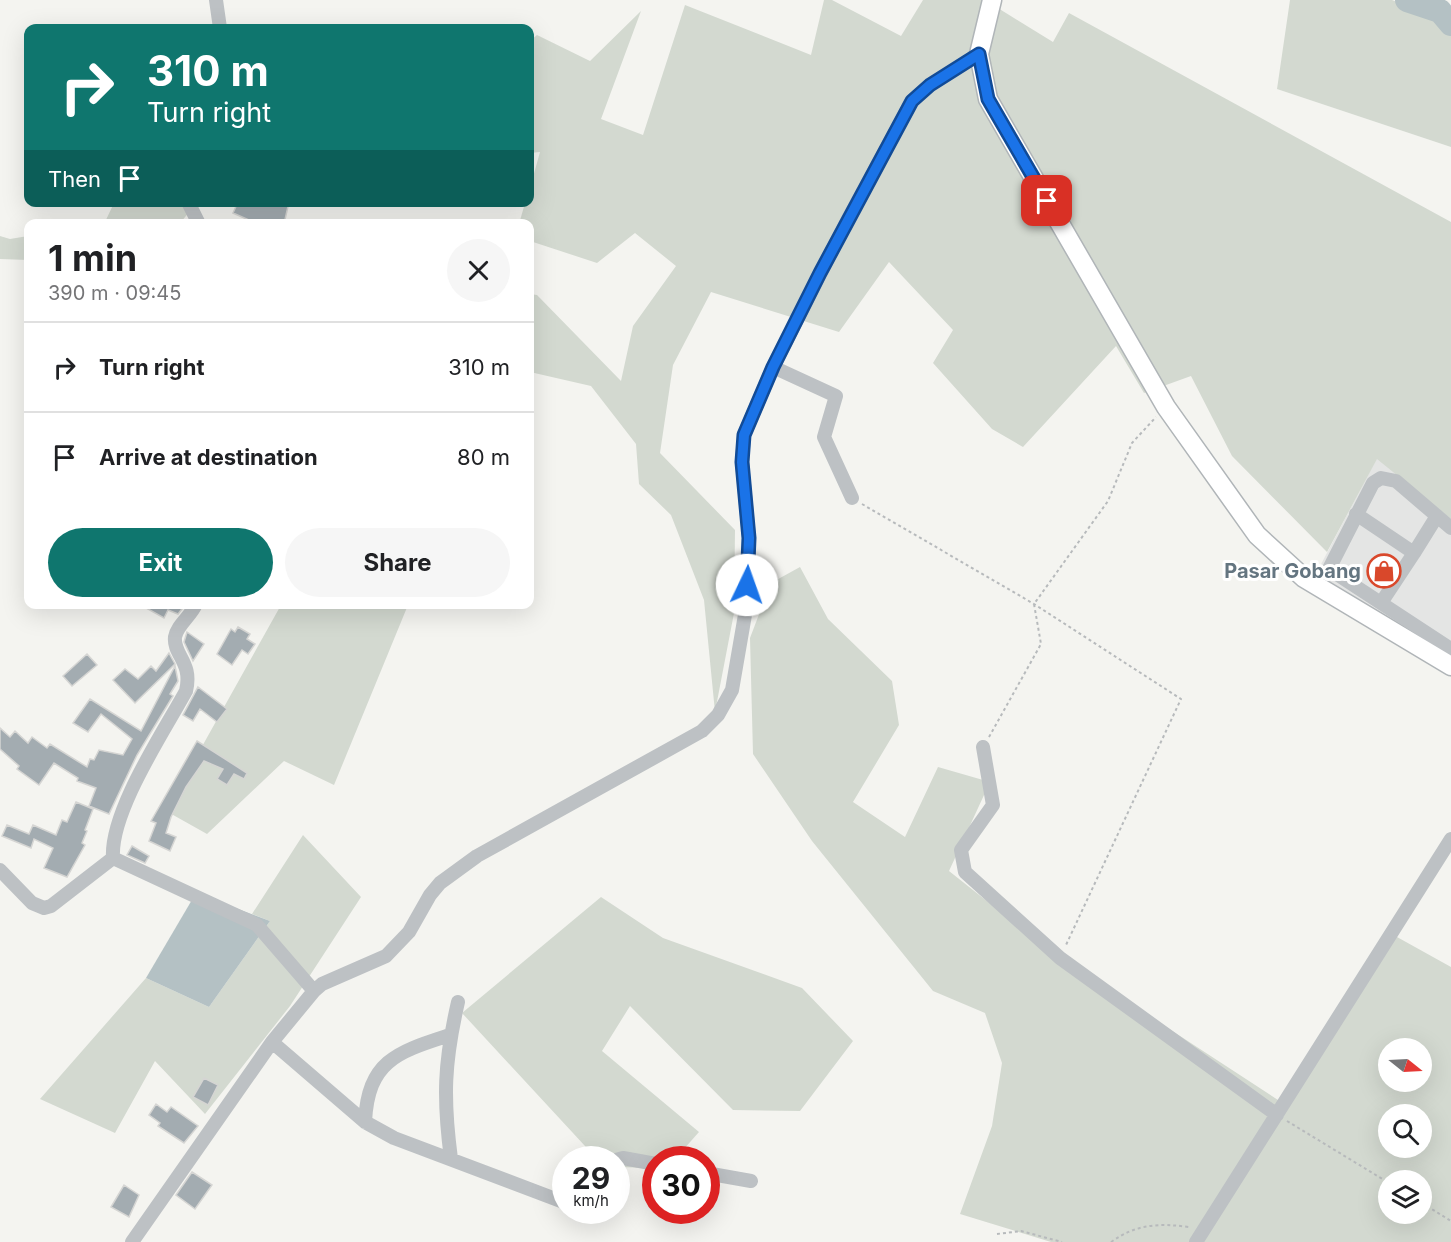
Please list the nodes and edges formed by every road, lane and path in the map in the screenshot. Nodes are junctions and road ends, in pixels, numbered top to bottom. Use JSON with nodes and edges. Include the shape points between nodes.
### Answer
{"nodes":[{"id":1,"x":216,"y":0,"type":"edge"},
{"id":2,"x":992,"y":0,"type":"edge"},
{"id":3,"x":219,"y":24,"type":"edge"},
{"id":4,"x":979,"y":54,"type":"junction"},
{"id":5,"x":773,"y":367,"type":"junction"},
{"id":6,"x":1166,"y":407,"type":"junction"},
{"id":7,"x":852,"y":498,"type":"joint"},
{"id":8,"x":1356,"y":514,"type":"junction"},
{"id":9,"x":1437,"y":516,"type":"junction"},
{"id":10,"x":1451,"y":528,"type":"edge"},
{"id":11,"x":1414,"y":553,"type":"junction"},
{"id":12,"x":1034,"y":603,"type":"junction"},
{"id":13,"x":1381,"y":603,"type":"junction"},
{"id":14,"x":192,"y":609,"type":"edge"},
{"id":15,"x":1451,"y":649,"type":"edge"},
{"id":16,"x":1451,"y":666,"type":"edge"},
{"id":17,"x":983,"y":747,"type":"joint"},
{"id":18,"x":1451,"y":839,"type":"edge"},
{"id":19,"x":113,"y":858,"type":"junction"},
{"id":20,"x":0,"y":870,"type":"edge"},
{"id":21,"x":1060,"y":958,"type":"junction"},
{"id":22,"x":314,"y":991,"type":"junction"},
{"id":23,"x":458,"y":1002,"type":"dead end"},
{"id":24,"x":450,"y":1035,"type":"junction"},
{"id":25,"x":272,"y":1042,"type":"junction"},
{"id":26,"x":1277,"y":1114,"type":"junction"},
{"id":27,"x":365,"y":1122,"type":"junction"},
{"id":28,"x":452,"y":1159,"type":"junction"},
{"id":29,"x":720,"y":1175,"type":"edge"},
{"id":30,"x":1378,"y":1176,"type":"edge"},
{"id":31,"x":751,"y":1181,"type":"dead end"},
{"id":32,"x":552,"y":1198,"type":"edge"},
{"id":33,"x":1432,"y":1209,"type":"edge"},
{"id":34,"x":1451,"y":1221,"type":"edge"},
{"id":35,"x":997,"y":1234,"type":"dead end"},
{"id":36,"x":1200,"y":1236,"type":"edge"},
{"id":37,"x":132,"y":1242,"type":"edge"},
{"id":38,"x":1062,"y":1242,"type":"edge"},
{"id":39,"x":1111,"y":1242,"type":"edge"}],
"edges":[{"from":1,"to":3,"type":"street"},
{"from":2,"to":4,"type":"main road"},
{"from":4,"to":5,"type":"street","via":[[912,101]]},
{"from":4,"to":6,"type":"main road","via":[[988,99]]},
{"from":5,"to":7,"type":"street","via":[[836,396],[824,437]]},
{"from":5,"to":22,"type":"street","via":[[744,435],[742,462],[749,538],[746,609],[732,690],[718,715],[702,731],[477,856],[440,883],[409,932],[386,956]]},
{"from":6,"to":12,"type":"path","via":[[1132,443],[1108,501]]},
{"from":6,"to":16,"type":"main road","via":[[1257,535],[1304,578]]},
{"from":7,"to":12,"type":"path"},
{"from":8,"to":9,"type":"street","via":[[1373,483],[1388,477]]},
{"from":8,"to":11,"type":"street"},
{"from":8,"to":13,"type":"street","via":[[1329,569]]},
{"from":9,"to":10,"type":"street"},
{"from":9,"to":11,"type":"street"},
{"from":11,"to":13,"type":"street"},
{"from":12,"to":17,"type":"path","via":[[1041,644]]},
{"from":12,"to":21,"type":"path","via":[[1181,699]]},
{"from":13,"to":15,"type":"street"},
{"from":14,"to":19,"type":"street","via":[[174,639],[189,676],[186,692],[124,806],[112,845]]},
{"from":17,"to":21,"type":"street","via":[[993,804],[961,850],[965,872]]},
{"from":18,"to":26,"type":"street"},
{"from":19,"to":20,"type":"street","via":[[44,908],[32,903]]},
{"from":19,"to":22,"type":"street","via":[[257,925]]},
{"from":21,"to":26,"type":"street"},
{"from":22,"to":25,"type":"street"},
{"from":23,"to":24,"type":"street"},
{"from":24,"to":27,"type":"street","via":[[401,1051],[383,1067],[367,1095]]},
{"from":24,"to":28,"type":"street","via":[[444,1108]]},
{"from":25,"to":27,"type":"street"},
{"from":25,"to":37,"type":"street"},
{"from":26,"to":30,"type":"path"},
{"from":26,"to":36,"type":"street"},
{"from":27,"to":28,"type":"street","via":[[394,1138]]},
{"from":28,"to":32,"type":"street"},
{"from":29,"to":31,"type":"street"},
{"from":33,"to":34,"type":"path"},
{"from":35,"to":38,"type":"path","via":[[1021,1231]]},
{"from":36,"to":39,"type":"path","via":[[1148,1224]]}]}
